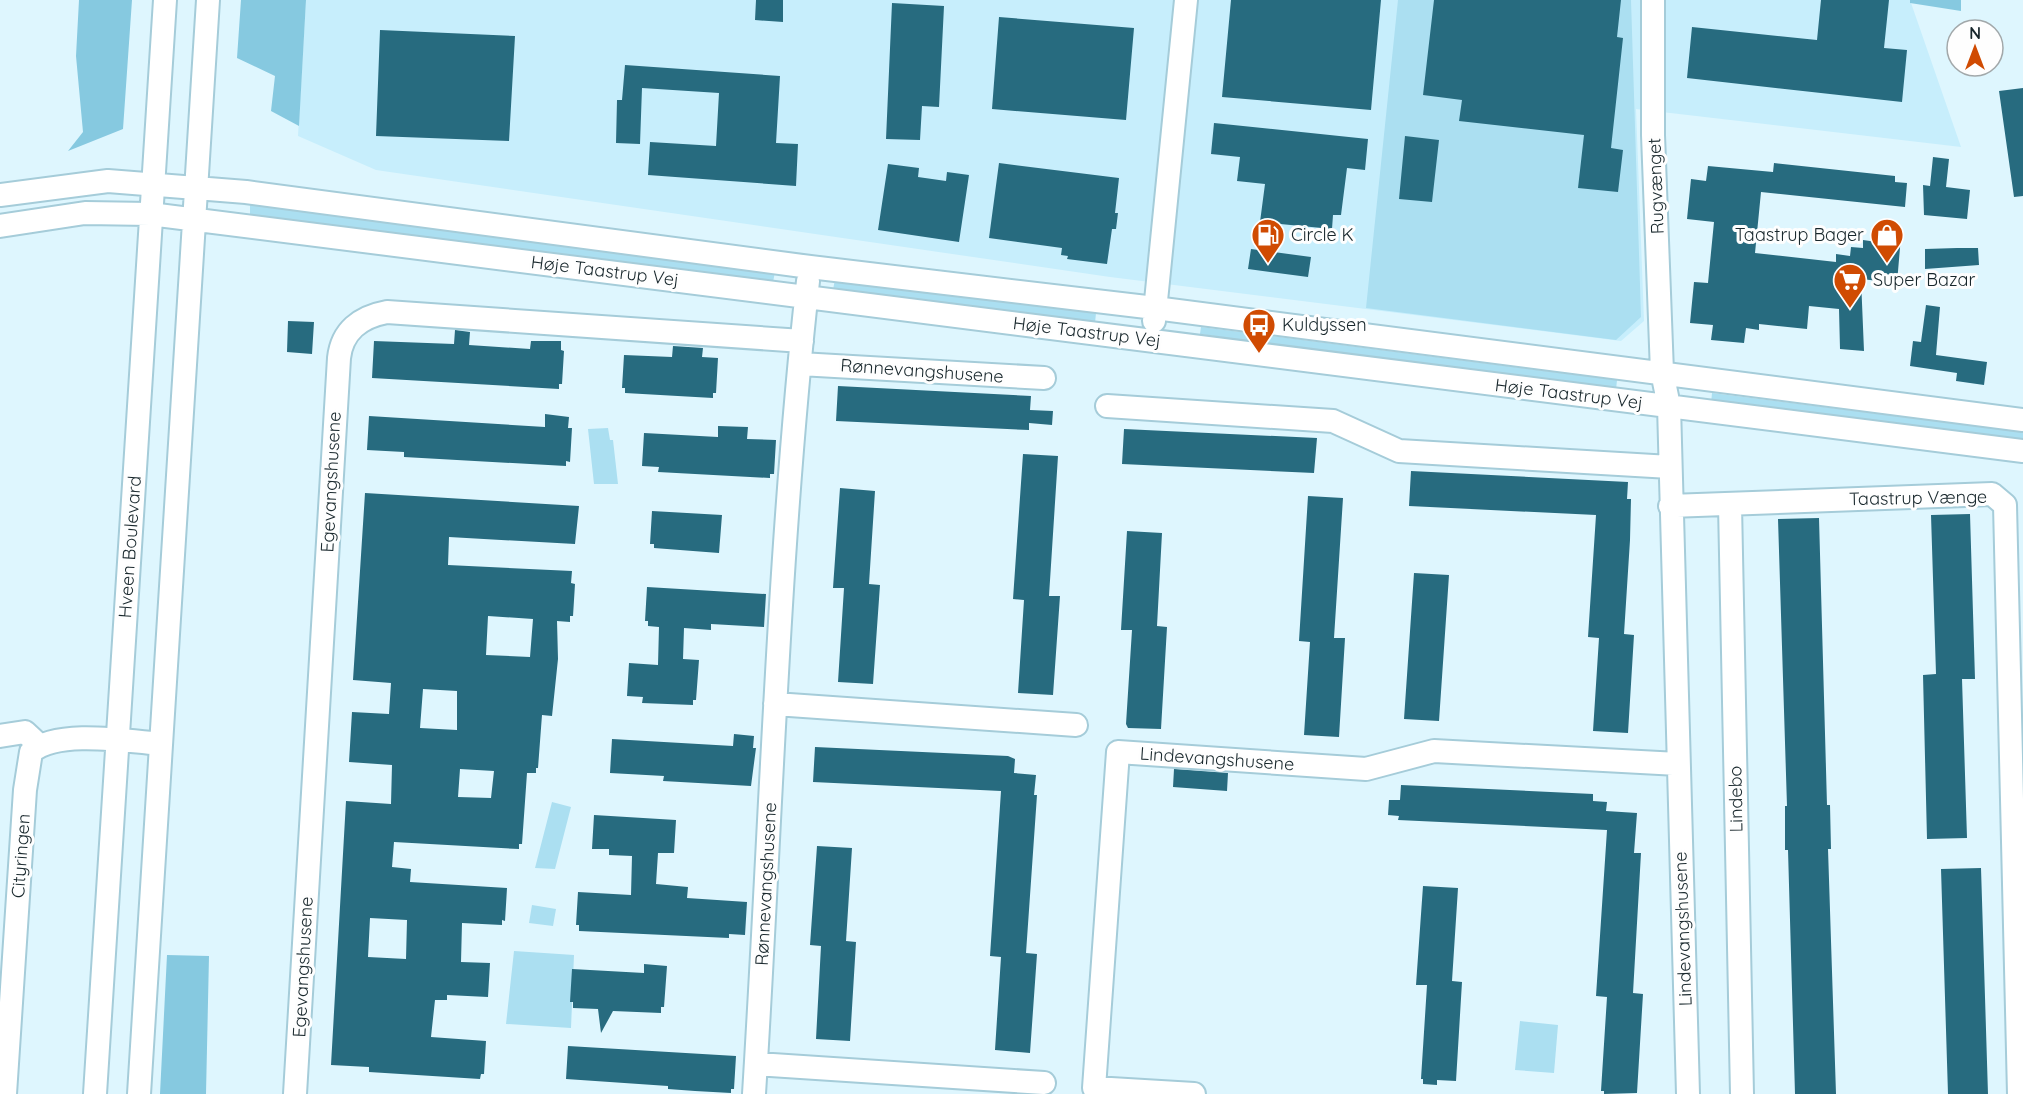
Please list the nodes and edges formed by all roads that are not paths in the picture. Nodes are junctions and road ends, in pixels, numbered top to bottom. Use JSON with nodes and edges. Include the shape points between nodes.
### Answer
{"nodes":[{"id":1,"x":165,"y":0,"type":"edge"},
{"id":2,"x":208,"y":0,"type":"edge"},
{"id":3,"x":1186,"y":0,"type":"edge"},
{"id":4,"x":1653,"y":0,"type":"edge"},
{"id":5,"x":152,"y":183,"type":"junction"},
{"id":6,"x":197,"y":187,"type":"junction"},
{"id":7,"x":0,"y":195,"type":"edge"},
{"id":8,"x":150,"y":214,"type":"junction"},
{"id":9,"x":195,"y":219,"type":"junction"},
{"id":10,"x":0,"y":226,"type":"edge"},
{"id":11,"x":810,"y":267,"type":"junction"},
{"id":12,"x":807,"y":297,"type":"junction"},
{"id":13,"x":1155,"y":308,"type":"junction"},
{"id":14,"x":1153,"y":340,"type":"junction"},
{"id":15,"x":801,"y":353,"type":"junction"},
{"id":16,"x":1662,"y":372,"type":"junction"},
{"id":17,"x":1044,"y":378,"type":"dead end"},
{"id":18,"x":1107,"y":406,"type":"dead end"},
{"id":19,"x":1669,"y":406,"type":"junction"},
{"id":20,"x":2023,"y":420,"type":"edge"},
{"id":21,"x":2023,"y":451,"type":"edge"},
{"id":22,"x":1670,"y":467,"type":"junction"},
{"id":23,"x":1730,"y":505,"type":"junction"},
{"id":24,"x":1670,"y":506,"type":"junction"},
{"id":25,"x":776,"y":704,"type":"junction"},
{"id":26,"x":1076,"y":725,"type":"dead end"},
{"id":27,"x":0,"y":736,"type":"edge"},
{"id":28,"x":117,"y":741,"type":"junction"},
{"id":29,"x":161,"y":744,"type":"junction"},
{"id":30,"x":39,"y":745,"type":"junction"},
{"id":31,"x":1678,"y":764,"type":"junction"},
{"id":32,"x":756,"y":1065,"type":"junction"},
{"id":33,"x":1044,"y":1083,"type":"dead end"},
{"id":34,"x":5,"y":1094,"type":"edge"},
{"id":35,"x":95,"y":1094,"type":"edge"},
{"id":36,"x":139,"y":1094,"type":"edge"},
{"id":37,"x":295,"y":1094,"type":"edge"},
{"id":38,"x":754,"y":1094,"type":"edge"},
{"id":39,"x":1194,"y":1094,"type":"edge"},
{"id":40,"x":1688,"y":1094,"type":"edge"},
{"id":41,"x":1742,"y":1094,"type":"edge"},
{"id":42,"x":2019,"y":1094,"type":"edge"}],
"edges":[{"from":1,"to":5,"type":"street","name":"Hveen Boulevard"},
{"from":2,"to":6,"type":"street"},
{"from":3,"to":13,"type":"street"},
{"from":4,"to":16,"type":"street","name":"Rugvænget","via":[[1653,125]]},
{"from":5,"to":6,"type":"street","name":"Høje Taastrup Vej"},
{"from":5,"to":7,"type":"street","name":"Høje Taastrup Vej","via":[[84,183]]},
{"from":5,"to":8,"type":"street","name":"Hveen Boulevard"},
{"from":6,"to":9,"type":"street"},
{"from":6,"to":11,"type":"street","name":"Høje Taastrup Vej"},
{"from":8,"to":9,"type":"street","name":"Høje Taastrup Vej"},
{"from":8,"to":10,"type":"street","name":"Høje Taastrup Vej","via":[[85,213]]},
{"from":8,"to":28,"type":"street","name":"Hveen Boulevard"},
{"from":9,"to":12,"type":"street","name":"Høje Taastrup Vej"},
{"from":9,"to":29,"type":"street"},
{"from":11,"to":12,"type":"street","name":"Rønnevangshusene"},
{"from":11,"to":13,"type":"street","name":"Høje Taastrup Vej"},
{"from":12,"to":14,"type":"street","name":"Høje Taastrup Vej"},
{"from":12,"to":15,"type":"street","name":"Rønnevangshusene"},
{"from":13,"to":14,"type":"street"},
{"from":13,"to":16,"type":"street","name":"Høje Taastrup Vej"},
{"from":14,"to":19,"type":"street","name":"Høje Taastrup Vej"},
{"from":15,"to":17,"type":"street","name":"Rønnevangshusene"},
{"from":15,"to":25,"type":"street","name":"Rønnevangshusene"},
{"from":15,"to":37,"type":"street","name":"Egevangshusene","via":[[387,312],[369,316],[346,334],[340,345],[338,368]]},
{"from":16,"to":19,"type":"street","name":"Lindevangshusene"},
{"from":16,"to":20,"type":"street","name":"Høje Taastrup Vej"},
{"from":18,"to":22,"type":"street","via":[[1333,421],[1399,451]]},
{"from":19,"to":21,"type":"street","name":"Høje Taastrup Vej"},
{"from":19,"to":22,"type":"street","name":"Lindevangshusene"},
{"from":22,"to":24,"type":"street","name":"Lindevangshusene"},
{"from":23,"to":24,"type":"street","name":"Taastrup Vænge"},
{"from":23,"to":41,"type":"street","name":"Lindebo"},
{"from":23,"to":42,"type":"street","name":"Taastrup Vænge","via":[[1992,495],[2005,505]]},
{"from":24,"to":31,"type":"street","name":"Lindevangshusene"},
{"from":25,"to":26,"type":"street"},
{"from":25,"to":32,"type":"street","name":"Rønnevangshusene"},
{"from":27,"to":30,"type":"street","via":[[25,732]]},
{"from":28,"to":29,"type":"street"},
{"from":28,"to":30,"type":"street","via":[[58,739]]},
{"from":28,"to":35,"type":"street","name":"Hveen Boulevard"},
{"from":29,"to":36,"type":"street"},
{"from":30,"to":34,"type":"street","name":"Cityringen","via":[[31,752],[25,790]]},
{"from":31,"to":39,"type":"street","name":"Lindevangshusene","via":[[1434,751],[1366,769],[1118,752],[1094,1088]]},
{"from":31,"to":40,"type":"street","name":"Lindevangshusene"},
{"from":32,"to":33,"type":"street"},
{"from":32,"to":38,"type":"street","name":"Rønnevangshusene"}]}
